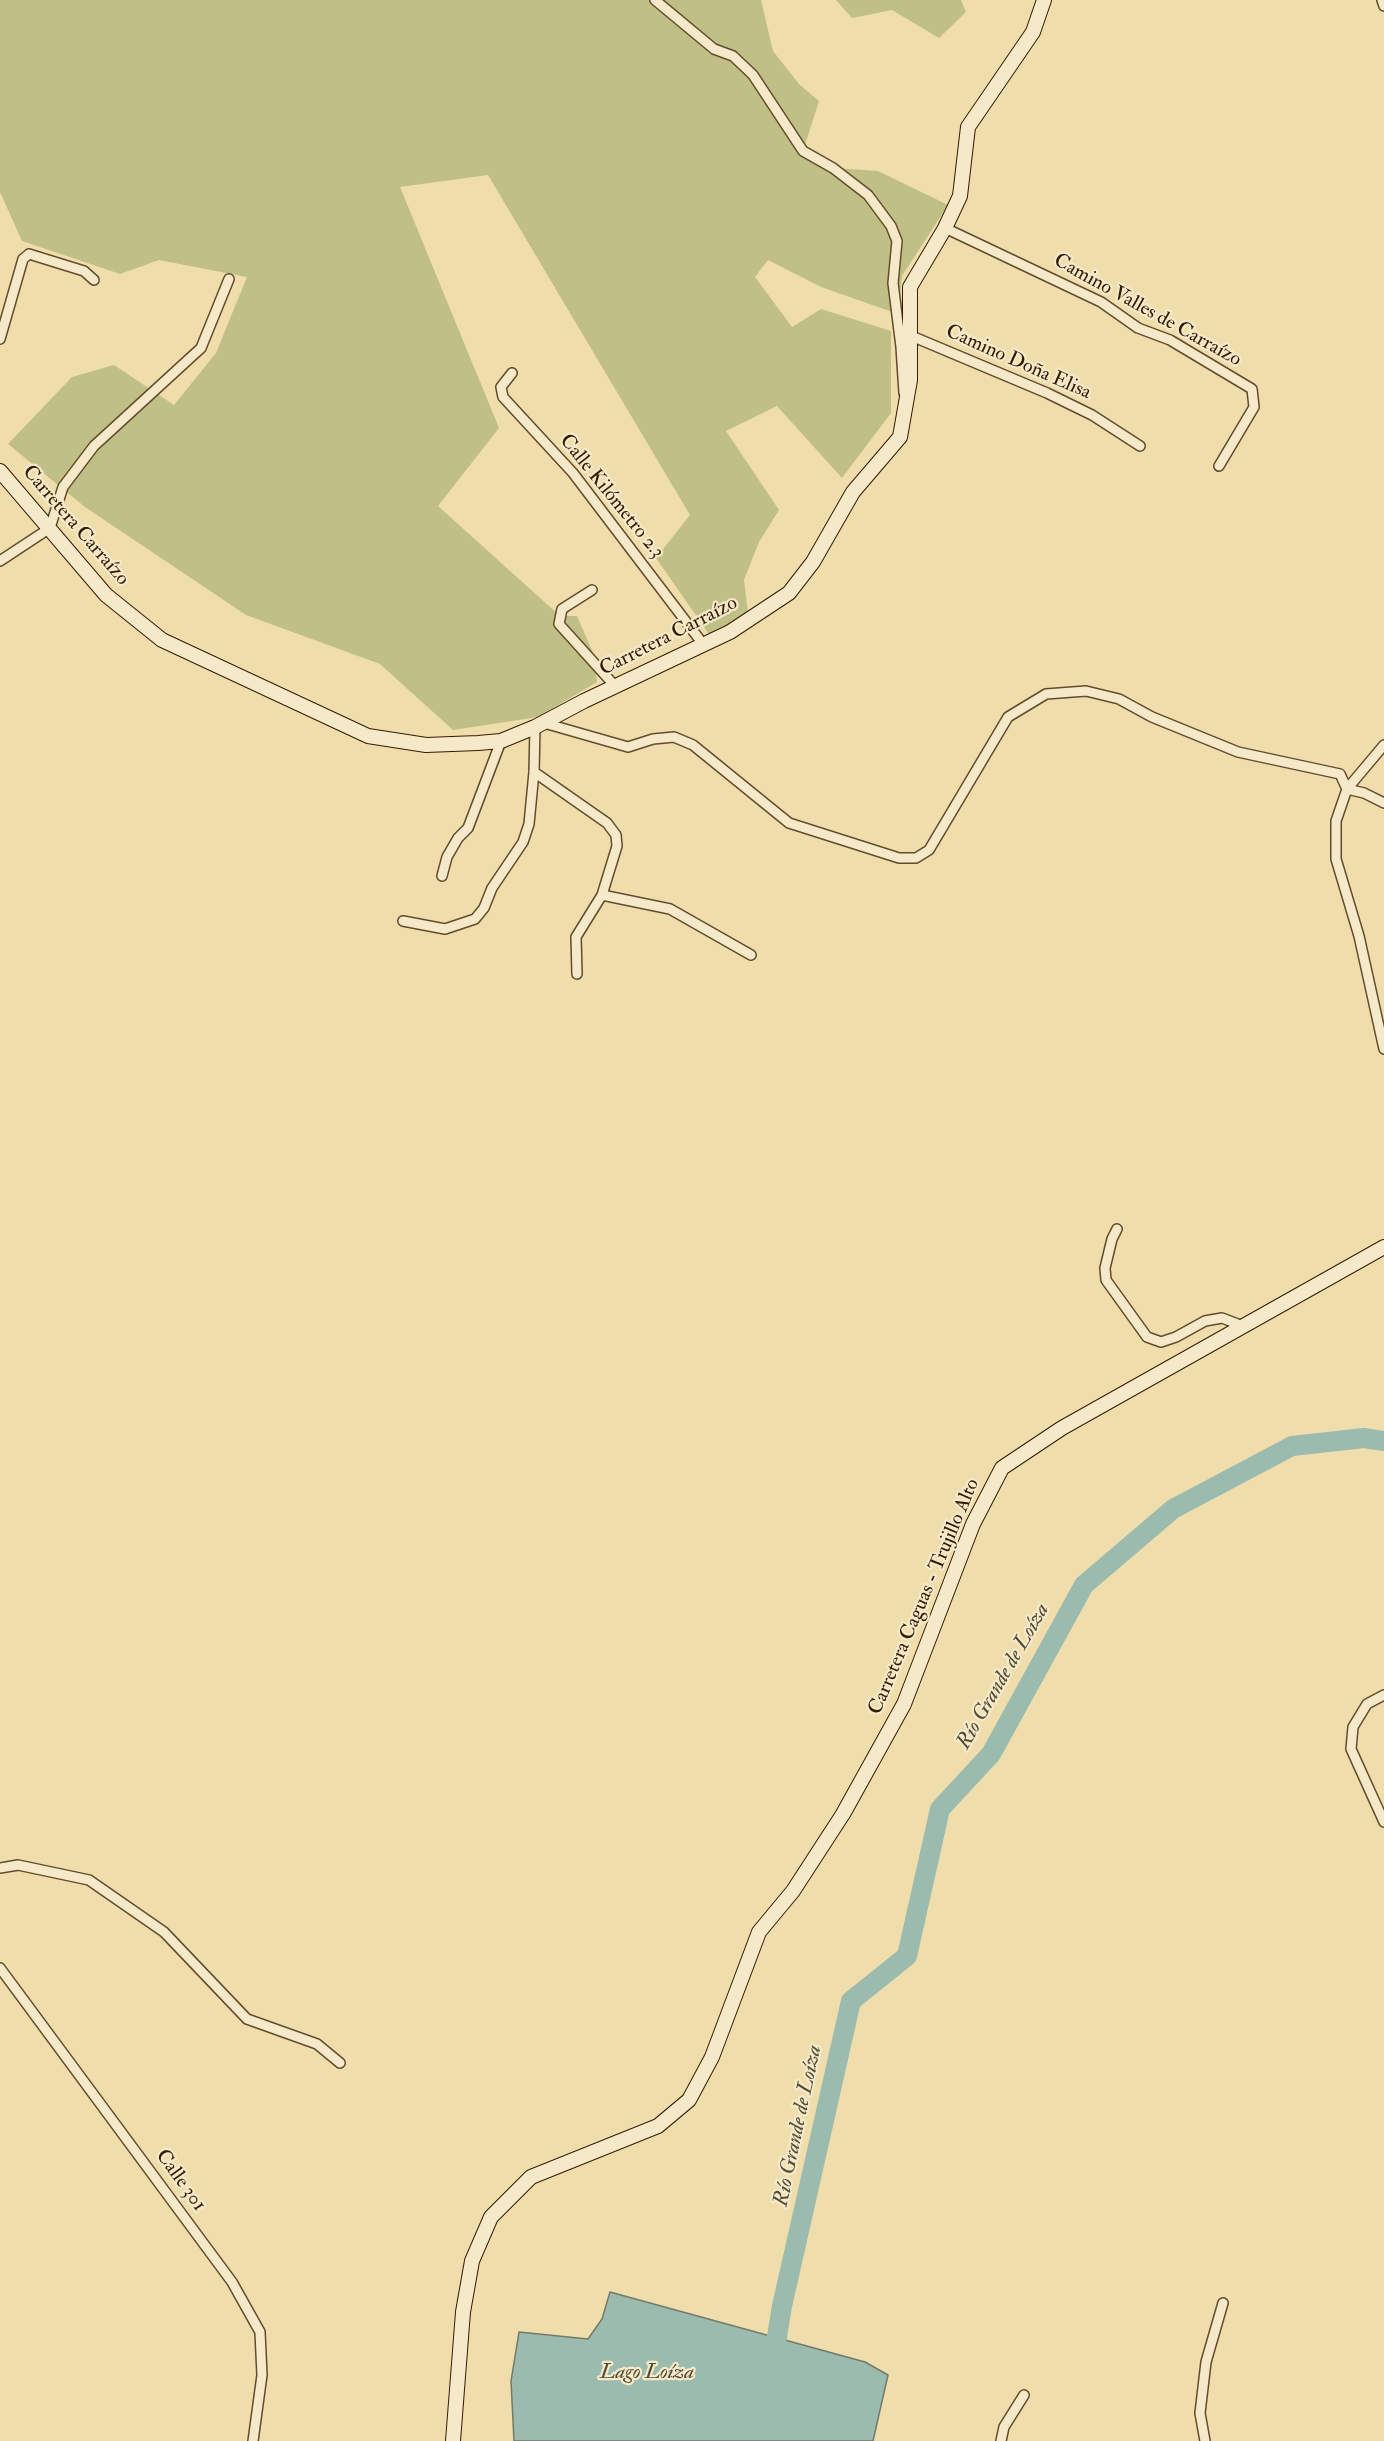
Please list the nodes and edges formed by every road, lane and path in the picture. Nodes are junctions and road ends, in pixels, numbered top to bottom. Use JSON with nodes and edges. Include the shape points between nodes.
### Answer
{"nodes":[{"id":1,"x":655,"y":0,"type":"edge"},
{"id":2,"x":1044,"y":0,"type":"edge"},
{"id":3,"x":1382,"y":0,"type":"edge"},
{"id":4,"x":1384,"y":6,"type":"edge"},
{"id":5,"x":945,"y":228,"type":"junction"},
{"id":6,"x":229,"y":279,"type":"dead end"},
{"id":7,"x":94,"y":280,"type":"dead end"},
{"id":8,"x":909,"y":335,"type":"junction"},
{"id":9,"x":0,"y":339,"type":"edge"},
{"id":10,"x":512,"y":373,"type":"dead end"},
{"id":11,"x":905,"y":409,"type":"junction"},
{"id":12,"x":1140,"y":446,"type":"dead end"},
{"id":13,"x":1219,"y":466,"type":"dead end"},
{"id":14,"x":0,"y":471,"type":"edge"},
{"id":15,"x":50,"y":528,"type":"junction"},
{"id":16,"x":0,"y":561,"type":"edge"},
{"id":17,"x":592,"y":590,"type":"dead end"},
{"id":18,"x":703,"y":644,"type":"junction"},
{"id":19,"x":615,"y":686,"type":"junction"},
{"id":20,"x":539,"y":725,"type":"junction"},
{"id":21,"x":501,"y":741,"type":"junction"},
{"id":22,"x":1384,"y":745,"type":"edge"},
{"id":23,"x":534,"y":772,"type":"junction"},
{"id":24,"x":1347,"y":789,"type":"junction"},
{"id":25,"x":1384,"y":803,"type":"edge"},
{"id":26,"x":442,"y":876,"type":"dead end"},
{"id":27,"x":602,"y":895,"type":"junction"},
{"id":28,"x":403,"y":921,"type":"dead end"},
{"id":29,"x":751,"y":955,"type":"dead end"},
{"id":30,"x":578,"y":974,"type":"dead end"},
{"id":31,"x":1384,"y":1050,"type":"edge"},
{"id":32,"x":1117,"y":1229,"type":"dead end"},
{"id":33,"x":1384,"y":1247,"type":"edge"},
{"id":34,"x":1243,"y":1326,"type":"junction"},
{"id":35,"x":1384,"y":1695,"type":"edge"},
{"id":36,"x":1384,"y":1822,"type":"edge"},
{"id":37,"x":0,"y":1868,"type":"edge"},
{"id":38,"x":0,"y":1968,"type":"edge"},
{"id":39,"x":340,"y":2063,"type":"dead end"},
{"id":40,"x":1223,"y":2303,"type":"dead end"},
{"id":41,"x":1024,"y":2395,"type":"dead end"},
{"id":42,"x":253,"y":2441,"type":"edge"},
{"id":43,"x":453,"y":2441,"type":"edge"},
{"id":44,"x":1000,"y":2441,"type":"edge"},
{"id":45,"x":1205,"y":2441,"type":"edge"}],
"edges":[{"from":1,"to":11,"type":"street","via":[[714,49],[733,56],[753,75],[803,150],[868,195],[891,226],[897,241],[893,283]]},
{"from":2,"to":5,"type":"street","name":"Carretera Carraízo","via":[[1033,32],[968,127],[960,196]]},
{"from":3,"to":4,"type":"street"},
{"from":5,"to":8,"type":"street","name":"Carretera Carraízo","via":[[910,287]]},
{"from":5,"to":13,"type":"street","name":"Camino Valles de Carraízo","via":[[1101,302],[1138,328],[1170,340],[1252,389],[1254,407]]},
{"from":6,"to":15,"type":"street","via":[[201,348],[94,446],[63,488]]},
{"from":7,"to":9,"type":"street","via":[[84,271],[29,254],[22,259]]},
{"from":8,"to":11,"type":"street","name":"Carretera Carraízo","via":[[910,380]]},
{"from":8,"to":12,"type":"street","name":"Camino Doña Elisa","via":[[1047,393],[1092,415]]},
{"from":10,"to":18,"type":"street","name":"Calle Kilómetro 2.3","via":[[501,387],[503,398],[573,473]]},
{"from":11,"to":18,"type":"street","name":"Carretera Carraízo","via":[[900,437],[853,492],[813,562],[789,593],[730,632]]},
{"from":14,"to":15,"type":"street","name":"Carretera Carraízo"},
{"from":15,"to":16,"type":"street"},
{"from":15,"to":21,"type":"street","name":"Carretera Carraízo","via":[[106,595],[162,640],[368,736],[426,745]]},
{"from":17,"to":19,"type":"street","via":[[562,609],[559,624]]},
{"from":18,"to":19,"type":"street","name":"Carretera Carraízo"},
{"from":19,"to":20,"type":"street","name":"Carretera Carraízo"},
{"from":20,"to":21,"type":"street","name":"Carretera Carraízo"},
{"from":20,"to":23,"type":"street"},
{"from":20,"to":24,"type":"street","via":[[628,747],[674,737],[693,745],[789,823],[898,858],[916,858],[929,850],[1008,717],[1046,694],[1086,691],[1119,699],[1152,717],[1238,752],[1340,774]]},
{"from":21,"to":26,"type":"street","via":[[468,828],[447,857]]},
{"from":22,"to":24,"type":"street"},
{"from":23,"to":27,"type":"street","via":[[607,823],[616,835],[617,846]]},
{"from":23,"to":28,"type":"street","via":[[529,824],[523,842],[475,919],[445,929]]},
{"from":24,"to":25,"type":"street"},
{"from":24,"to":31,"type":"street","via":[[1336,821],[1336,859],[1359,936]]},
{"from":27,"to":29,"type":"street","via":[[670,909]]},
{"from":27,"to":30,"type":"street","via":[[576,937]]},
{"from":32,"to":34,"type":"street","via":[[1105,1268],[1106,1281],[1147,1337],[1161,1342],[1205,1321],[1222,1318]]},
{"from":33,"to":34,"type":"street","name":"Carretera Caguas - Trujillo Alto"},
{"from":34,"to":43,"type":"street","name":"Carretera Caguas - Trujillo Alto","via":[[1062,1428],[1002,1468],[972,1524],[904,1704],[843,1814],[793,1891],[759,1932],[712,2057],[689,2100],[658,2126],[531,2177],[491,2217],[472,2261],[463,2312]]},
{"from":35,"to":36,"type":"street","via":[[1367,1704],[1362,1712],[1353,1727],[1351,1749]]},
{"from":37,"to":39,"type":"street","via":[[18,1865],[89,1880],[164,1932],[247,2019],[317,2044]]},
{"from":38,"to":42,"type":"street","name":"Calle 301","via":[[232,2283],[260,2332],[262,2375]]},
{"from":40,"to":45,"type":"street","via":[[1206,2362],[1200,2413]]},
{"from":41,"to":44,"type":"street"}]}
